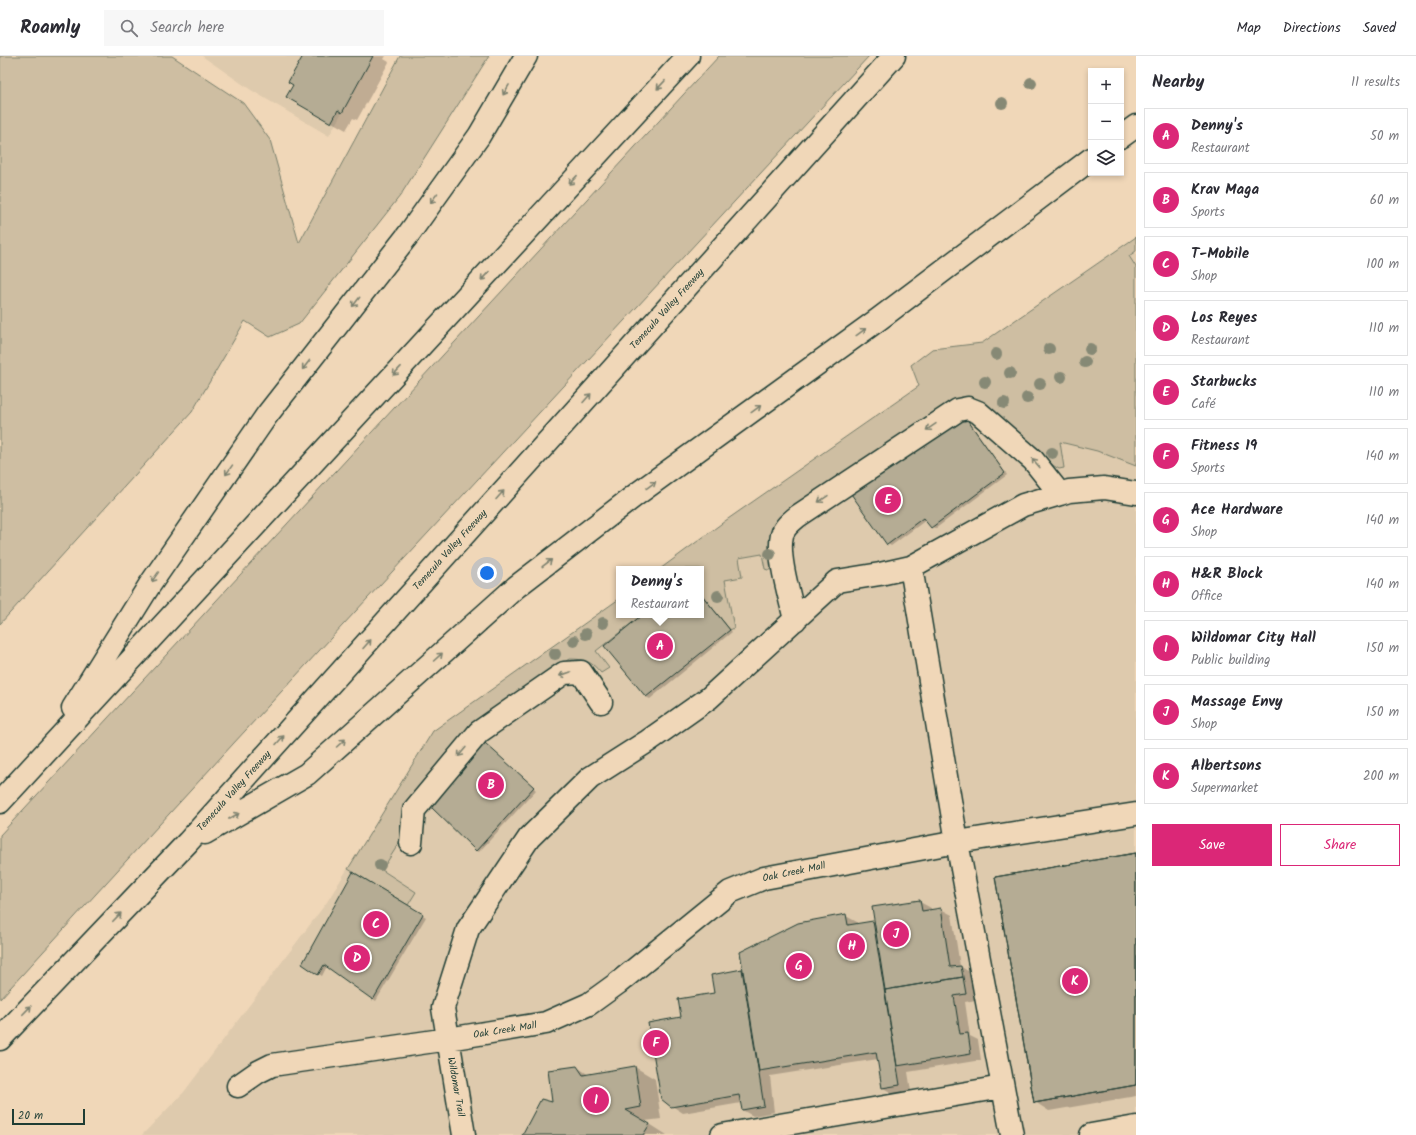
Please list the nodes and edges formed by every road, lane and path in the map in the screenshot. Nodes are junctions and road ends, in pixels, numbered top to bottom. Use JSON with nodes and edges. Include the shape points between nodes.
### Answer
{"nodes":[{"id":1,"x":526,"y":56,"type":"edge"},
{"id":2,"x":688,"y":56,"type":"edge"},
{"id":3,"x":894,"y":56,"type":"edge"},
{"id":4,"x":1136,"y":126,"type":"edge"},
{"id":5,"x":1124,"y":135,"type":"edge"},
{"id":6,"x":1088,"y":162,"type":"edge"},
{"id":7,"x":1136,"y":492,"type":"edge"},
{"id":8,"x":1060,"y":494,"type":"junction"},
{"id":9,"x":911,"y":566,"type":"junction"},
{"id":10,"x":795,"y":620,"type":"junction"},
{"id":11,"x":601,"y":702,"type":"dead end"},
{"id":12,"x":44,"y":753,"type":"junction"},
{"id":13,"x":0,"y":802,"type":"edge"},
{"id":14,"x":1136,"y":814,"type":"edge"},
{"id":15,"x":188,"y":842,"type":"junction"},
{"id":16,"x":956,"y":842,"type":"junction"},
{"id":17,"x":411,"y":843,"type":"dead end"},
{"id":18,"x":0,"y":1039,"type":"edge"},
{"id":19,"x":448,"y":1039,"type":"junction"},
{"id":20,"x":238,"y":1086,"type":"dead end"},
{"id":21,"x":1002,"y":1087,"type":"junction"},
{"id":22,"x":1136,"y":1127,"type":"edge"},
{"id":23,"x":464,"y":1135,"type":"edge"},
{"id":24,"x":722,"y":1135,"type":"edge"},
{"id":25,"x":1012,"y":1135,"type":"edge"},
{"id":26,"x":1091,"y":1135,"type":"edge"}],
"edges":[{"from":1,"to":12,"type":"main road","one_way":true,"via":[[479,136],[408,235],[267,415],[166,560]]},
{"from":2,"to":12,"type":"main road","one_way":true},
{"from":15,"to":3,"type":"main road","name":"Temecula Valley Freeway","one_way":true},
{"from":4,"to":5,"type":"main road"},
{"from":15,"to":6,"type":"main road","one_way":true,"via":[[308,774],[516,586]]},
{"from":7,"to":8,"type":"main road","name":"Wildomar Trail","via":[[1104,488]]},
{"from":8,"to":9,"type":"main road","name":"Wildomar Trail","via":[[1023,505]]},
{"from":8,"to":10,"type":"main road","one_way":true,"via":[[1034,460],[978,412],[968,408],[958,410],[788,524],[782,534],[782,561]]},
{"from":9,"to":10,"type":"main road","name":"Wildomar Trail","via":[[837,581]]},
{"from":9,"to":16,"type":"main road"},
{"from":10,"to":19,"type":"main road","name":"Wildomar Trail","via":[[709,698],[590,778],[529,838],[468,929],[443,1008]]},
{"from":11,"to":17,"type":"main road","one_way":true,"via":[[581,672],[564,673],[479,732],[414,810]]},
{"from":12,"to":13,"type":"main road"},
{"from":14,"to":16,"type":"main road","name":"Oak Creek Mall"},
{"from":18,"to":15,"type":"main road","name":"Temecula Valley Freeway","one_way":true},
{"from":16,"to":19,"type":"main road","name":"Oak Creek Mall","via":[[764,878],[730,892],[589,1004],[546,1023]]},
{"from":16,"to":21,"type":"main road"},
{"from":19,"to":20,"type":"main road","name":"Oak Creek Mall","via":[[272,1065]]},
{"from":19,"to":23,"type":"main road","name":"Wildomar Trail"},
{"from":21,"to":24,"type":"main road"},
{"from":21,"to":25,"type":"main road"},
{"from":22,"to":26,"type":"main road"}]}
